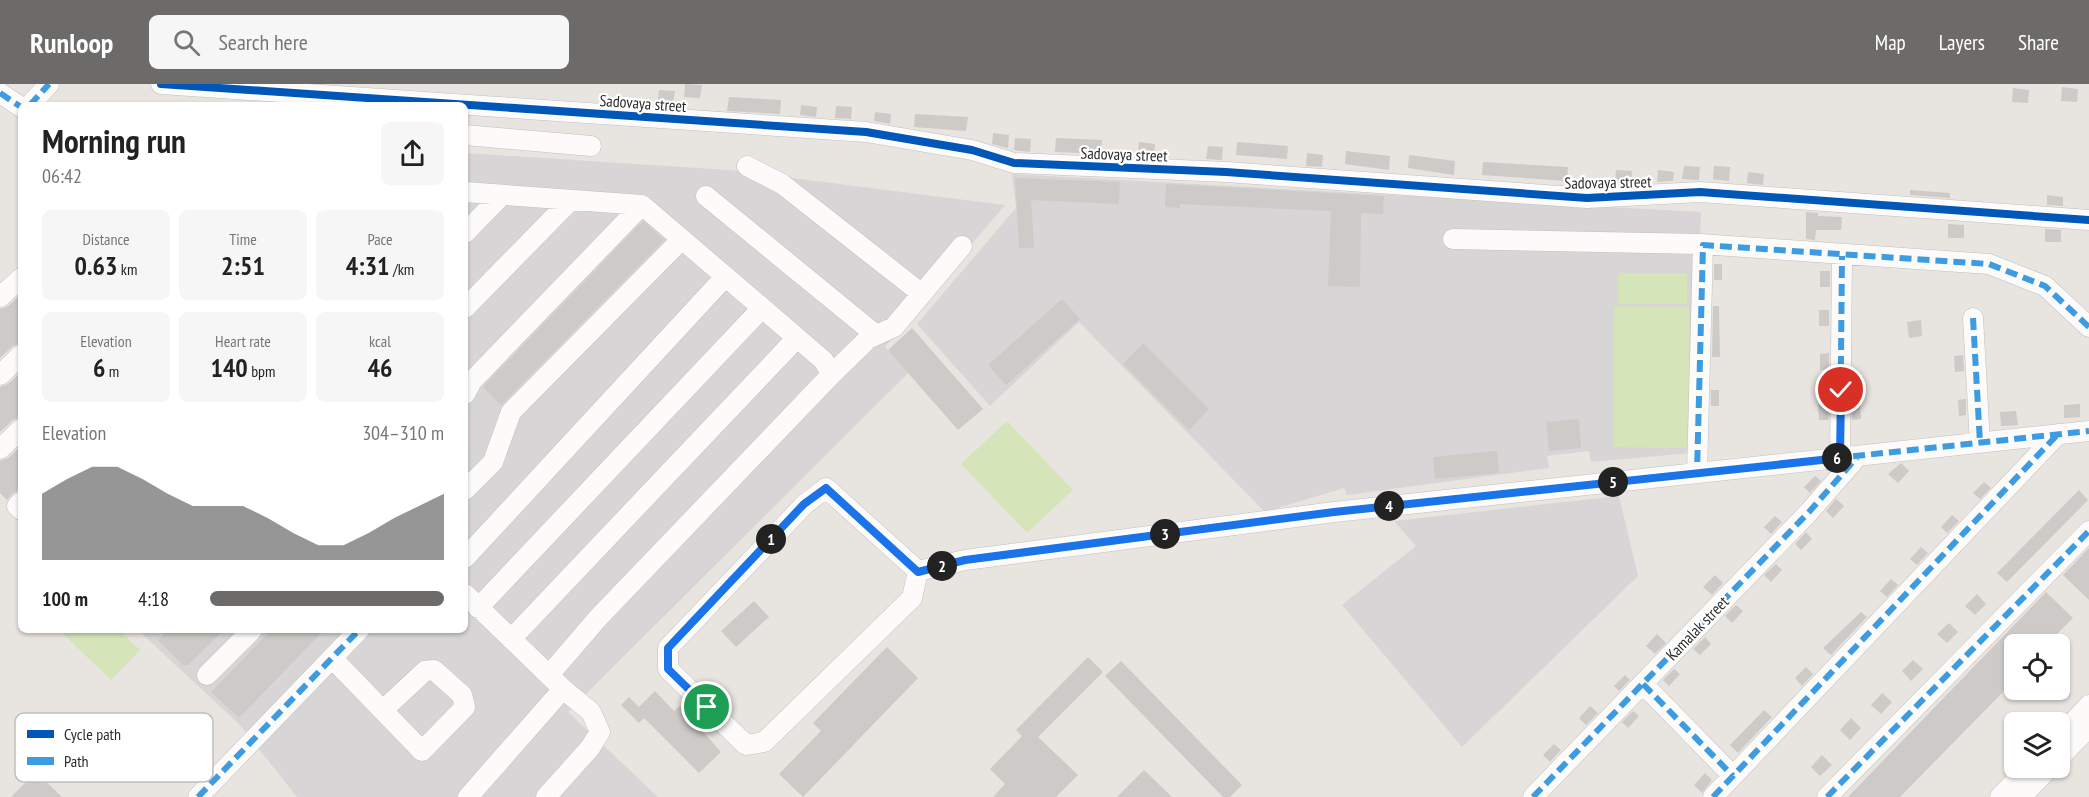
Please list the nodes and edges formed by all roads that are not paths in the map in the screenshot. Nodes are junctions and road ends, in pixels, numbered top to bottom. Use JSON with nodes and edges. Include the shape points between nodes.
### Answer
{"nodes":[{"id":1,"x":49,"y":84,"type":"edge"},
{"id":2,"x":161,"y":84,"type":"edge"},
{"id":3,"x":0,"y":93,"type":"edge"},
{"id":4,"x":303,"y":99,"type":"edge"},
{"id":5,"x":33,"y":102,"type":"edge"},
{"id":6,"x":354,"y":102,"type":"edge"},
{"id":7,"x":18,"y":105,"type":"edge"},
{"id":8,"x":468,"y":109,"type":"edge"},
{"id":9,"x":468,"y":135,"type":"edge"},
{"id":10,"x":591,"y":146,"type":"dead end"},
{"id":11,"x":747,"y":166,"type":"dead end"},
{"id":12,"x":468,"y":192,"type":"edge"},
{"id":13,"x":502,"y":195,"type":"junction"},
{"id":14,"x":706,"y":196,"type":"dead end"},
{"id":15,"x":571,"y":200,"type":"junction"},
{"id":16,"x":642,"y":205,"type":"junction"},
{"id":17,"x":2089,"y":220,"type":"edge"},
{"id":18,"x":468,"y":230,"type":"edge"},
{"id":19,"x":1453,"y":239,"type":"dead end"},
{"id":20,"x":681,"y":240,"type":"junction"},
{"id":21,"x":1703,"y":245,"type":"junction"},
{"id":22,"x":962,"y":246,"type":"dead end"},
{"id":23,"x":1842,"y":256,"type":"junction"},
{"id":24,"x":725,"y":277,"type":"junction"},
{"id":25,"x":18,"y":281,"type":"edge"},
{"id":26,"x":922,"y":294,"type":"junction"},
{"id":27,"x":0,"y":297,"type":"edge"},
{"id":28,"x":468,"y":305,"type":"edge"},
{"id":29,"x":760,"y":309,"type":"junction"},
{"id":30,"x":1973,"y":318,"type":"dead end"},
{"id":31,"x":2089,"y":327,"type":"edge"},
{"id":32,"x":876,"y":335,"type":"junction"},
{"id":33,"x":796,"y":339,"type":"junction"},
{"id":34,"x":18,"y":358,"type":"edge"},
{"id":35,"x":832,"y":374,"type":"junction"},
{"id":36,"x":0,"y":375,"type":"edge"},
{"id":37,"x":468,"y":388,"type":"edge"},
{"id":38,"x":2089,"y":431,"type":"edge"},
{"id":39,"x":18,"y":432,"type":"edge"},
{"id":40,"x":2058,"y":434,"type":"junction"},
{"id":41,"x":1980,"y":443,"type":"junction"},
{"id":42,"x":0,"y":449,"type":"edge"},
{"id":43,"x":1849,"y":457,"type":"junction"},
{"id":44,"x":1697,"y":473,"type":"junction"},
{"id":45,"x":468,"y":487,"type":"edge"},
{"id":46,"x":2089,"y":531,"type":"edge"},
{"id":47,"x":468,"y":555,"type":"edge"},
{"id":48,"x":918,"y":572,"type":"junction"},
{"id":49,"x":472,"y":601,"type":"edge"},
{"id":50,"x":249,"y":633,"type":"edge"},
{"id":51,"x":355,"y":633,"type":"edge"},
{"id":52,"x":511,"y":639,"type":"junction"},
{"id":53,"x":332,"y":658,"type":"junction"},
{"id":54,"x":207,"y":675,"type":"dead end"},
{"id":55,"x":556,"y":682,"type":"junction"},
{"id":56,"x":1643,"y":684,"type":"junction"},
{"id":57,"x":2089,"y":705,"type":"edge"},
{"id":58,"x":383,"y":710,"type":"dead end"},
{"id":59,"x":2070,"y":725,"type":"edge"},
{"id":60,"x":2089,"y":727,"type":"edge"},
{"id":61,"x":2070,"y":747,"type":"edge"},
{"id":62,"x":1733,"y":776,"type":"junction"},
{"id":63,"x":2019,"y":778,"type":"edge"},
{"id":64,"x":2039,"y":778,"type":"edge"},
{"id":65,"x":213,"y":781,"type":"edge"},
{"id":66,"x":212,"y":782,"type":"edge"},
{"id":67,"x":198,"y":797,"type":"edge"},
{"id":68,"x":468,"y":797,"type":"edge"},
{"id":69,"x":546,"y":797,"type":"edge"},
{"id":70,"x":1533,"y":797,"type":"edge"},
{"id":71,"x":1713,"y":797,"type":"edge"},
{"id":72,"x":1827,"y":797,"type":"edge"},
{"id":73,"x":2001,"y":797,"type":"edge"},
{"id":74,"x":2021,"y":797,"type":"edge"}],
"edges":[{"from":1,"to":5,"type":"street"},
{"from":2,"to":4,"type":"street","name":"Sadovaya street"},
{"from":3,"to":7,"type":"street"},
{"from":4,"to":6,"type":"street","name":"Sadovaya street"},
{"from":8,"to":17,"type":"street","name":"Sadovaya street","via":[[866,132],[972,150],[1014,163],[1226,172],[1587,198],[1701,192]]},
{"from":9,"to":10,"type":"street"},
{"from":11,"to":26,"type":"street","via":[[782,184]]},
{"from":12,"to":13,"type":"street"},
{"from":13,"to":15,"type":"street"},
{"from":13,"to":18,"type":"street"},
{"from":14,"to":32,"type":"street"},
{"from":15,"to":16,"type":"street"},
{"from":15,"to":28,"type":"street"},
{"from":16,"to":20,"type":"street"},
{"from":16,"to":37,"type":"street"},
{"from":19,"to":21,"type":"street"},
{"from":20,"to":24,"type":"street"},
{"from":20,"to":45,"type":"street","via":[[512,412],[493,462]]},
{"from":21,"to":23,"type":"street"},
{"from":21,"to":44,"type":"street"},
{"from":22,"to":26,"type":"street"},
{"from":23,"to":31,"type":"street","via":[[1989,264],[2045,286]]},
{"from":23,"to":43,"type":"street"},
{"from":24,"to":29,"type":"street"},
{"from":24,"to":47,"type":"street"},
{"from":25,"to":27,"type":"street"},
{"from":26,"to":32,"type":"street","via":[[894,327]]},
{"from":29,"to":33,"type":"street"},
{"from":29,"to":49,"type":"street"},
{"from":30,"to":41,"type":"street"},
{"from":32,"to":35,"type":"street"},
{"from":33,"to":35,"type":"street","via":[[823,360]]},
{"from":33,"to":52,"type":"street"},
{"from":34,"to":36,"type":"street"},
{"from":35,"to":55,"type":"street","via":[[598,618]]},
{"from":38,"to":40,"type":"street"},
{"from":39,"to":42,"type":"street"},
{"from":40,"to":41,"type":"street"},
{"from":40,"to":62,"type":"street"},
{"from":41,"to":43,"type":"street"},
{"from":43,"to":44,"type":"street"},
{"from":43,"to":56,"type":"street","name":"Kamalak street","via":[[1809,512]]},
{"from":44,"to":48,"type":"street","via":[[1334,512],[965,560]]},
{"from":46,"to":72,"type":"street"},
{"from":48,"to":48,"type":"street","via":[[912,598],[764,742],[746,745],[668,669],[668,648],[804,504],[826,488]]},
{"from":49,"to":52,"type":"street"},
{"from":50,"to":54,"type":"street"},
{"from":51,"to":53,"type":"street"},
{"from":52,"to":55,"type":"street"},
{"from":53,"to":58,"type":"street"},
{"from":53,"to":65,"type":"street"},
{"from":55,"to":68,"type":"street"},
{"from":55,"to":69,"type":"street","via":[[591,712],[600,732]]},
{"from":56,"to":62,"type":"street"},
{"from":56,"to":70,"type":"street","name":"Kamalak street"},
{"from":57,"to":59,"type":"street"},
{"from":60,"to":61,"type":"street"},
{"from":62,"to":71,"type":"street"},
{"from":63,"to":73,"type":"street"},
{"from":64,"to":74,"type":"street"},
{"from":66,"to":67,"type":"street"}]}
